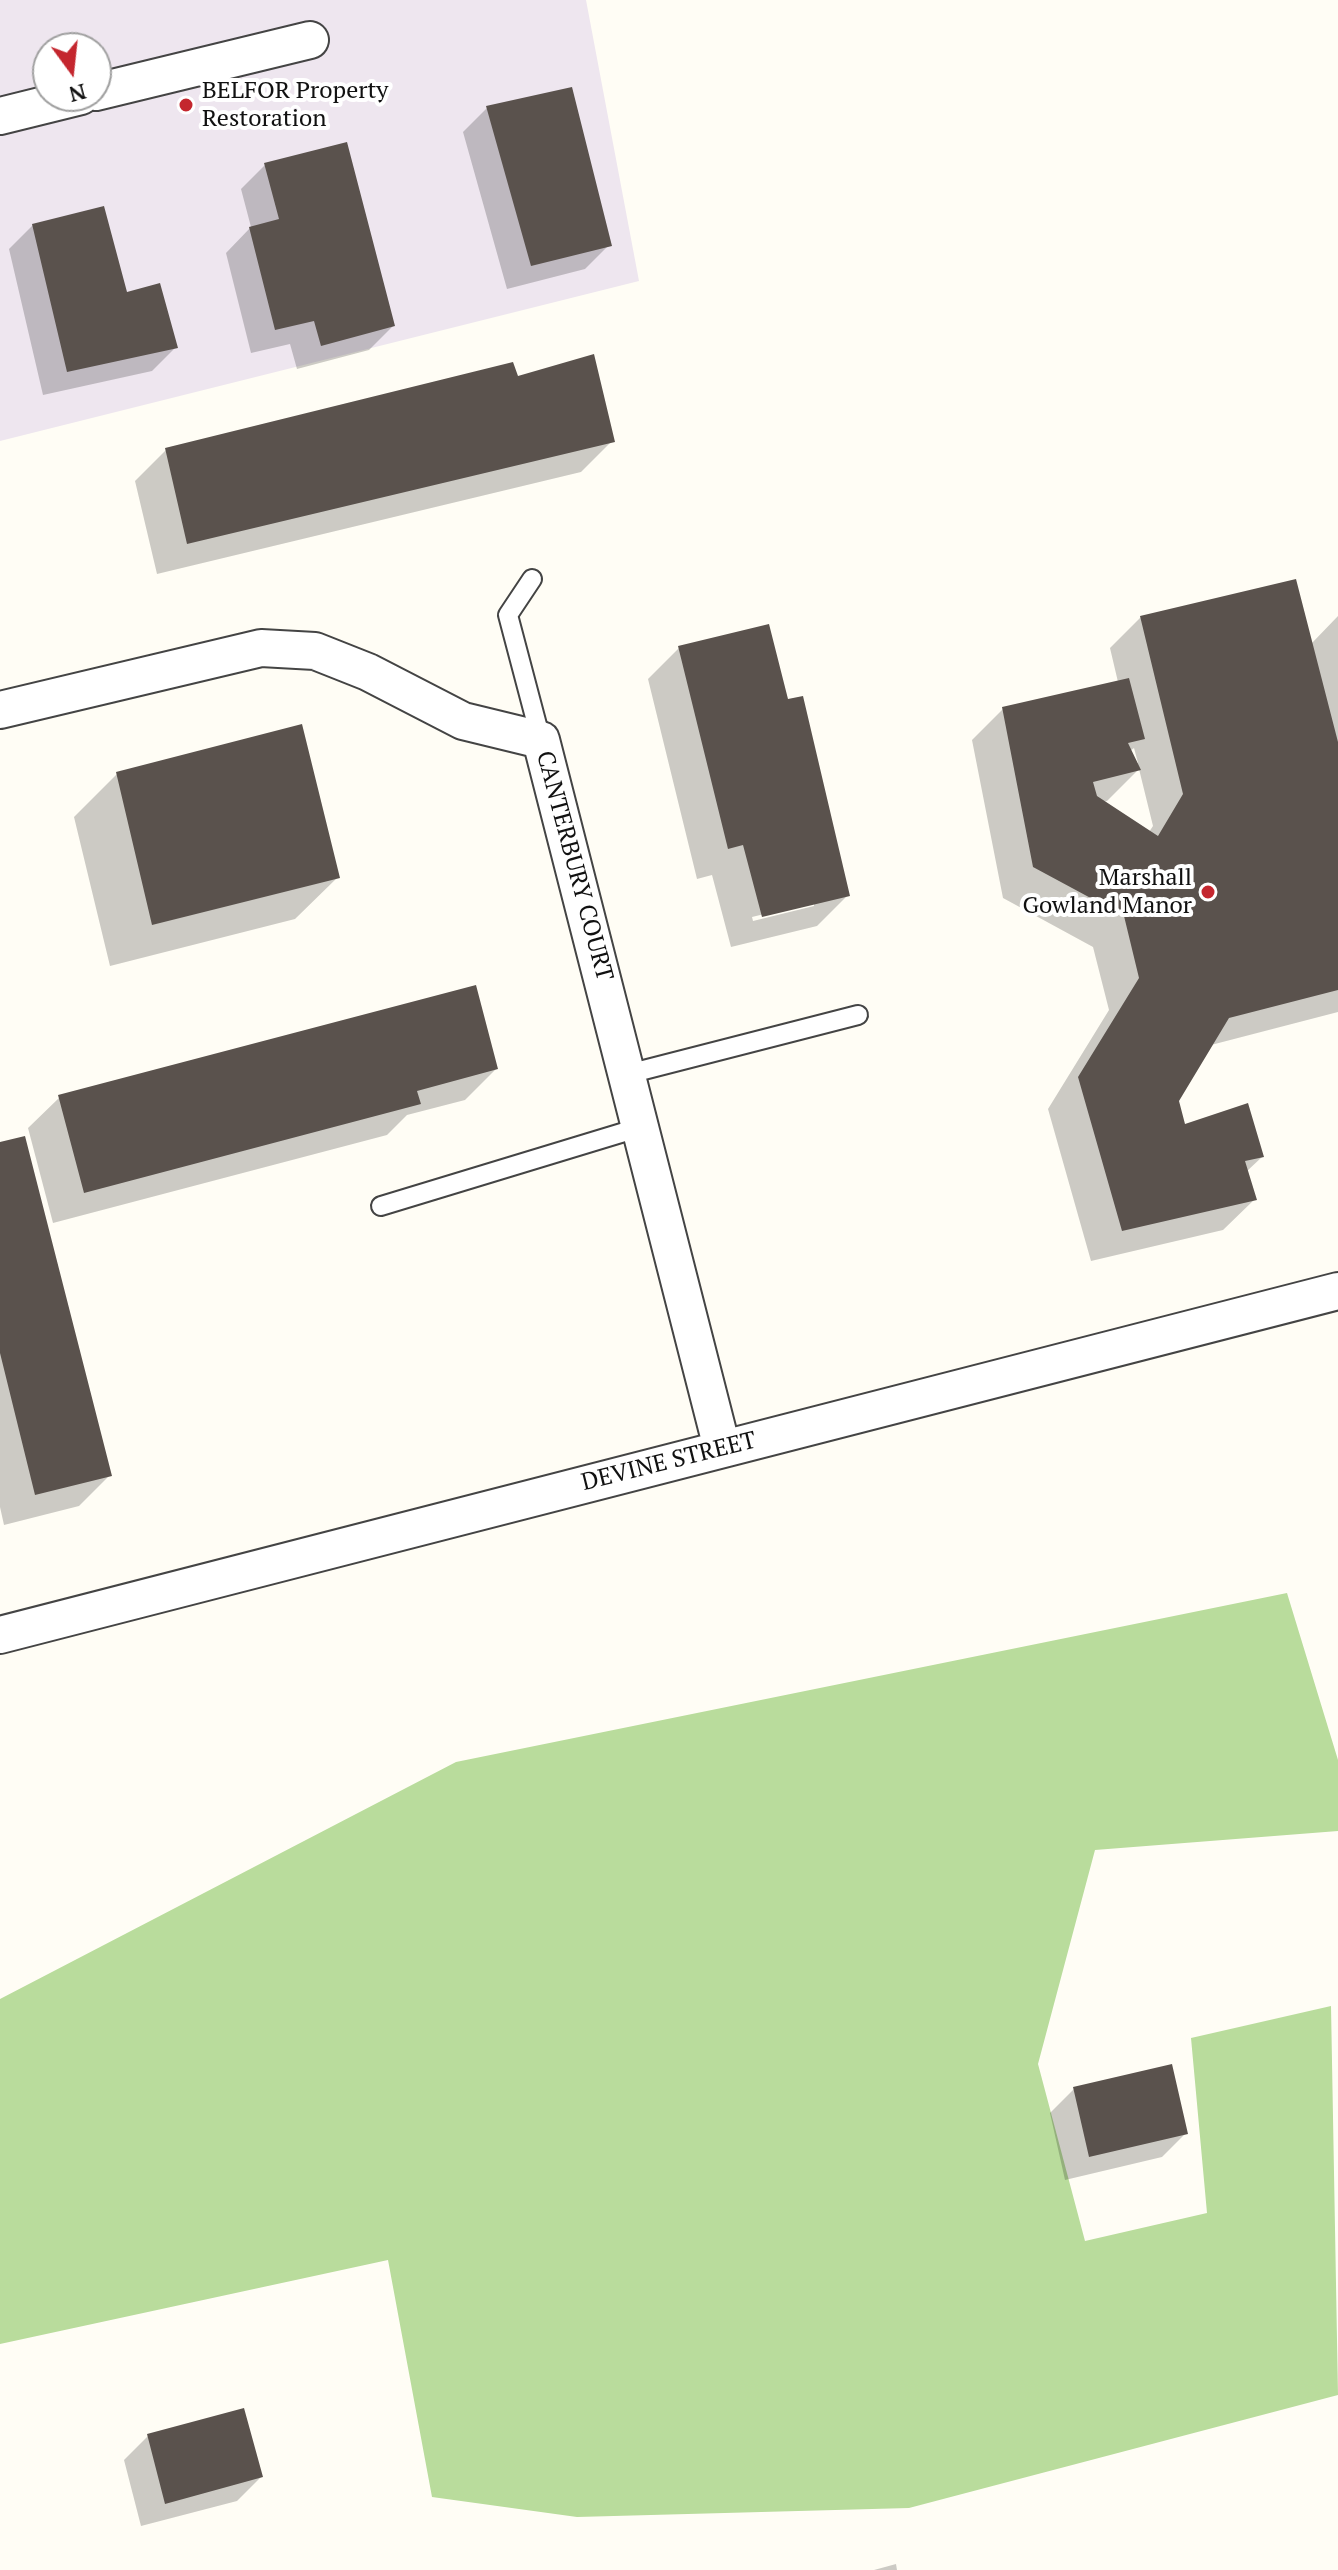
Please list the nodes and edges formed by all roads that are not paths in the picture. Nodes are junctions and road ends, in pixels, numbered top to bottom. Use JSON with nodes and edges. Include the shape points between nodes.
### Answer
{"nodes":[{"id":1,"x":310,"y":40,"type":"dead end"},
{"id":2,"x":112,"y":88,"type":"edge"},
{"id":3,"x":32,"y":108,"type":"edge"},
{"id":4,"x":0,"y":116,"type":"edge"},
{"id":5,"x":532,"y":579,"type":"dead end"},
{"id":6,"x":0,"y":710,"type":"edge"},
{"id":7,"x":541,"y":740,"type":"junction"},
{"id":8,"x":858,"y":1015,"type":"dead end"},
{"id":9,"x":628,"y":1074,"type":"junction"},
{"id":10,"x":641,"y":1127,"type":"junction"},
{"id":11,"x":381,"y":1206,"type":"dead end"},
{"id":12,"x":1338,"y":1291,"type":"edge"},
{"id":13,"x":722,"y":1448,"type":"junction"},
{"id":14,"x":0,"y":1635,"type":"edge"}],
"edges":[{"from":1,"to":2,"type":"street"},
{"from":3,"to":4,"type":"street"},
{"from":5,"to":7,"type":"lane","via":[[508,615]]},
{"from":6,"to":7,"type":"street","name":"CANTERBURY COURT","via":[[261,648],[315,651],[463,721]]},
{"from":7,"to":9,"type":"street","name":"CANTERBURY COURT"},
{"from":8,"to":9,"type":"lane"},
{"from":9,"to":10,"type":"street","name":"CANTERBURY COURT"},
{"from":10,"to":11,"type":"lane"},
{"from":10,"to":13,"type":"street","name":"CANTERBURY COURT"},
{"from":12,"to":13,"type":"street","name":"DEVINE STREET"},
{"from":13,"to":14,"type":"street","name":"DEVINE STREET"}]}
